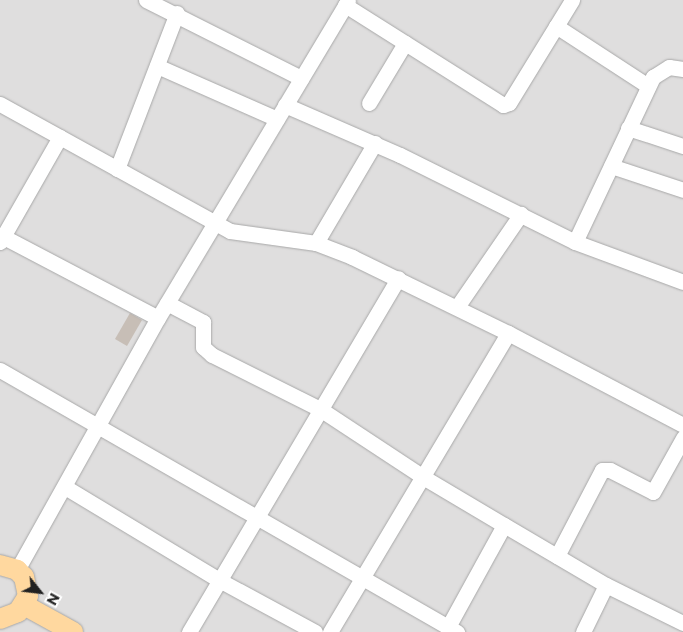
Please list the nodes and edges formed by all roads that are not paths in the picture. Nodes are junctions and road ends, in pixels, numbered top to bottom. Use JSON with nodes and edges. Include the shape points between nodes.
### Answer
{"nodes":[{"id":1,"x":146,"y":0,"type":"edge"},
{"id":2,"x":572,"y":0,"type":"edge"},
{"id":3,"x":347,"y":3,"type":"edge"},
{"id":4,"x":177,"y":13,"type":"junction"},
{"id":5,"x":556,"y":26,"type":"junction"},
{"id":6,"x":405,"y":43,"type":"junction"},
{"id":7,"x":157,"y":66,"type":"junction"},
{"id":8,"x":683,"y":69,"type":"edge"},
{"id":9,"x":301,"y":78,"type":"junction"},
{"id":10,"x":648,"y":86,"type":"junction"},
{"id":11,"x":369,"y":103,"type":"dead end"},
{"id":12,"x":0,"y":104,"type":"edge"},
{"id":13,"x":285,"y":105,"type":"junction"},
{"id":14,"x":277,"y":119,"type":"junction"},
{"id":15,"x":628,"y":128,"type":"junction"},
{"id":16,"x":60,"y":137,"type":"junction"},
{"id":17,"x":375,"y":143,"type":"junction"},
{"id":18,"x":683,"y":146,"type":"edge"},
{"id":19,"x":611,"y":166,"type":"junction"},
{"id":20,"x":117,"y":169,"type":"junction"},
{"id":21,"x":683,"y":190,"type":"edge"},
{"id":22,"x":521,"y":214,"type":"junction"},
{"id":23,"x":215,"y":223,"type":"junction"},
{"id":24,"x":1,"y":238,"type":"edge"},
{"id":25,"x":575,"y":242,"type":"junction"},
{"id":26,"x":316,"y":243,"type":"junction"},
{"id":27,"x":398,"y":278,"type":"junction"},
{"id":28,"x":683,"y":282,"type":"edge"},
{"id":29,"x":167,"y":303,"type":"junction"},
{"id":30,"x":456,"y":307,"type":"junction"},
{"id":31,"x":158,"y":318,"type":"junction"},
{"id":32,"x":508,"y":332,"type":"junction"},
{"id":33,"x":1,"y":374,"type":"edge"},
{"id":34,"x":320,"y":409,"type":"junction"},
{"id":35,"x":99,"y":425,"type":"junction"},
{"id":36,"x":683,"y":425,"type":"edge"},
{"id":37,"x":683,"y":438,"type":"edge"},
{"id":38,"x":423,"y":477,"type":"junction"},
{"id":39,"x":65,"y":487,"type":"junction"},
{"id":40,"x":256,"y":516,"type":"junction"},
{"id":41,"x":504,"y":525,"type":"junction"},
{"id":42,"x":557,"y":556,"type":"junction"},
{"id":43,"x":9,"y":567,"type":"edge"},
{"id":44,"x":362,"y":579,"type":"junction"},
{"id":45,"x":219,"y":580,"type":"junction"},
{"id":46,"x":606,"y":585,"type":"junction"},
{"id":47,"x":24,"y":605,"type":"junction"},
{"id":48,"x":0,"y":618,"type":"edge"},
{"id":49,"x":683,"y":623,"type":"edge"},
{"id":50,"x":453,"y":630,"type":"edge"},
{"id":51,"x":73,"y":632,"type":"edge"},
{"id":52,"x":189,"y":632,"type":"edge"},
{"id":53,"x":315,"y":632,"type":"edge"},
{"id":54,"x":330,"y":632,"type":"edge"},
{"id":55,"x":583,"y":632,"type":"edge"}],
"edges":[{"from":1,"to":4,"type":"street"},
{"from":2,"to":5,"type":"street"},
{"from":3,"to":6,"type":"street"},
{"from":3,"to":9,"type":"street"},
{"from":4,"to":7,"type":"street"},
{"from":4,"to":9,"type":"street"},
{"from":5,"to":6,"type":"street","via":[[510,104],[502,105]]},
{"from":5,"to":10,"type":"street"},
{"from":6,"to":11,"type":"street"},
{"from":7,"to":14,"type":"street"},
{"from":7,"to":20,"type":"street"},
{"from":8,"to":10,"type":"street","via":[[659,70]]},
{"from":9,"to":13,"type":"street"},
{"from":10,"to":15,"type":"street"},
{"from":12,"to":16,"type":"street"},
{"from":13,"to":14,"type":"street"},
{"from":13,"to":17,"type":"street"},
{"from":14,"to":23,"type":"street"},
{"from":15,"to":18,"type":"street"},
{"from":15,"to":19,"type":"street"},
{"from":16,"to":20,"type":"street"},
{"from":16,"to":24,"type":"street"},
{"from":17,"to":22,"type":"street"},
{"from":17,"to":26,"type":"street"},
{"from":19,"to":21,"type":"street"},
{"from":19,"to":25,"type":"street"},
{"from":20,"to":23,"type":"street"},
{"from":22,"to":25,"type":"street"},
{"from":22,"to":30,"type":"street"},
{"from":23,"to":26,"type":"street","via":[[247,235]]},
{"from":23,"to":29,"type":"street"},
{"from":24,"to":31,"type":"street"},
{"from":25,"to":28,"type":"street"},
{"from":26,"to":27,"type":"street"},
{"from":27,"to":30,"type":"street"},
{"from":27,"to":34,"type":"street"},
{"from":29,"to":31,"type":"street"},
{"from":29,"to":34,"type":"street","via":[[203,322],[203,346],[212,355]]},
{"from":30,"to":32,"type":"street"},
{"from":31,"to":35,"type":"street"},
{"from":32,"to":36,"type":"street"},
{"from":32,"to":38,"type":"street"},
{"from":33,"to":35,"type":"street"},
{"from":34,"to":38,"type":"street"},
{"from":34,"to":40,"type":"street"},
{"from":35,"to":39,"type":"street"},
{"from":35,"to":40,"type":"street"},
{"from":37,"to":42,"type":"street","via":[[653,492],[610,470],[602,470]]},
{"from":38,"to":41,"type":"street"},
{"from":38,"to":44,"type":"street"},
{"from":39,"to":43,"type":"street"},
{"from":39,"to":45,"type":"street"},
{"from":40,"to":44,"type":"street"},
{"from":40,"to":45,"type":"street"},
{"from":41,"to":42,"type":"street"},
{"from":41,"to":50,"type":"street"},
{"from":42,"to":46,"type":"street"},
{"from":43,"to":47,"type":"main road","via":[[28,586]]},
{"from":44,"to":50,"type":"street"},
{"from":44,"to":54,"type":"street"},
{"from":45,"to":52,"type":"street"},
{"from":45,"to":53,"type":"street"},
{"from":46,"to":49,"type":"street"},
{"from":46,"to":55,"type":"street"},
{"from":47,"to":48,"type":"main road","via":[[10,617]]},
{"from":47,"to":51,"type":"main road"}]}
